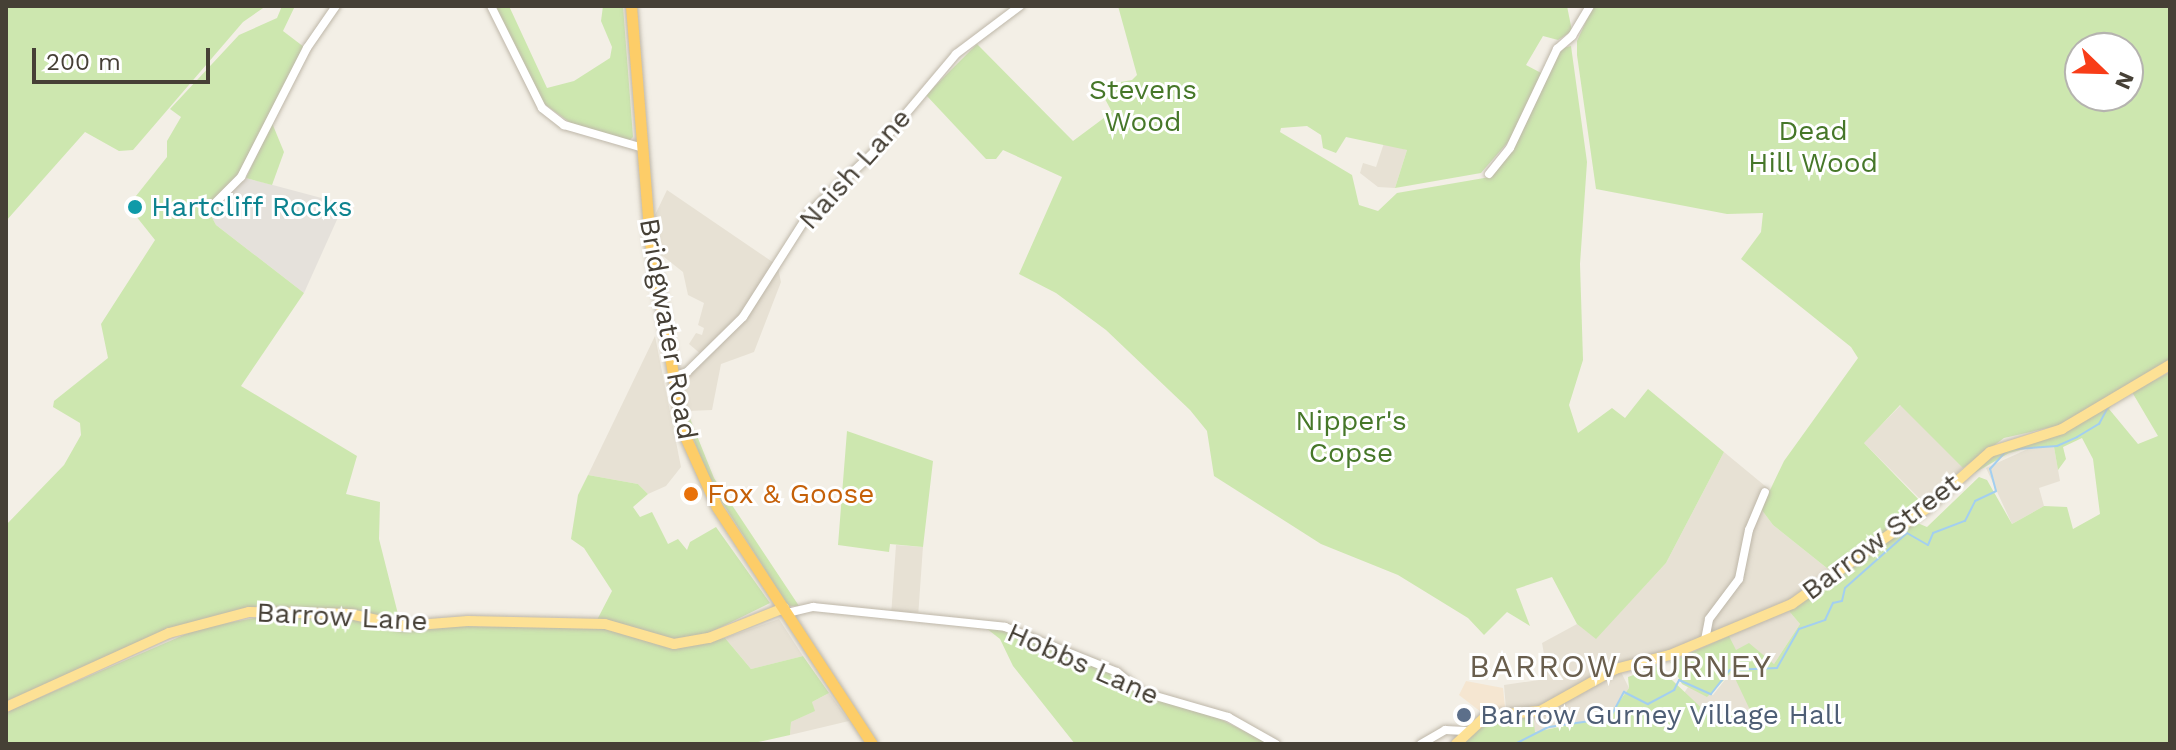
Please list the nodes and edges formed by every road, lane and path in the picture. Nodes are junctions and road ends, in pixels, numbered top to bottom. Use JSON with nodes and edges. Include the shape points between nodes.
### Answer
{"nodes":[{"id":1,"x":336,"y":6,"type":"edge"},
{"id":2,"x":491,"y":6,"type":"edge"},
{"id":3,"x":631,"y":6,"type":"edge"},
{"id":4,"x":1020,"y":6,"type":"edge"},
{"id":5,"x":1590,"y":6,"type":"edge"},
{"id":6,"x":643,"y":148,"type":"junction"},
{"id":7,"x":1489,"y":174,"type":"dead end"},
{"id":8,"x":208,"y":210,"type":"dead end"},
{"id":9,"x":2170,"y":365,"type":"edge"},
{"id":10,"x":671,"y":377,"type":"junction"},
{"id":11,"x":1765,"y":492,"type":"dead end"},
{"id":12,"x":785,"y":611,"type":"junction"},
{"id":13,"x":1705,"y":640,"type":"junction"},
{"id":14,"x":6,"y":707,"type":"edge"},
{"id":15,"x":1465,"y":731,"type":"junction"},
{"id":16,"x":872,"y":744,"type":"edge"},
{"id":17,"x":1276,"y":744,"type":"edge"},
{"id":18,"x":1421,"y":744,"type":"edge"},
{"id":19,"x":1456,"y":744,"type":"edge"}],
"edges":[{"from":1,"to":8,"type":"street","via":[[307,48],[241,177]]},
{"from":2,"to":6,"type":"street","via":[[542,108],[564,125]]},
{"from":3,"to":6,"type":"highway","name":"Bridgwater Road"},
{"from":4,"to":10,"type":"street","name":"Naish Lane","via":[[956,54],[871,155],[810,212],[743,317],[687,372]]},
{"from":5,"to":7,"type":"street","via":[[1557,49],[1510,148]]},
{"from":6,"to":10,"type":"highway","name":"Bridgwater Road","via":[[650,242]]},
{"from":9,"to":13,"type":"main road","name":"Barrow Street","via":[[2062,429],[1996,447],[1941,498],[1826,584],[1768,616]]},
{"from":10,"to":12,"type":"highway","name":"Bridgwater Road","via":[[700,476]]},
{"from":11,"to":13,"type":"street","via":[[1749,530],[1739,579],[1709,619]]},
{"from":12,"to":14,"type":"main road","name":"Barrow Lane","via":[[709,638],[674,644],[605,624],[468,621],[404,626],[350,614],[249,612],[169,633]]},
{"from":12,"to":16,"type":"highway","name":"Bridgwater Road"},
{"from":12,"to":17,"type":"street","name":"Hobbs Lane","via":[[813,607],[1005,627],[1117,672],[1142,692],[1228,717]]},
{"from":13,"to":15,"type":"main road","name":"Barrow Street","via":[[1615,669],[1540,711],[1492,714]]},
{"from":15,"to":18,"type":"street","via":[[1445,730]]},
{"from":15,"to":19,"type":"main road","name":"Barrow Street"}]}
